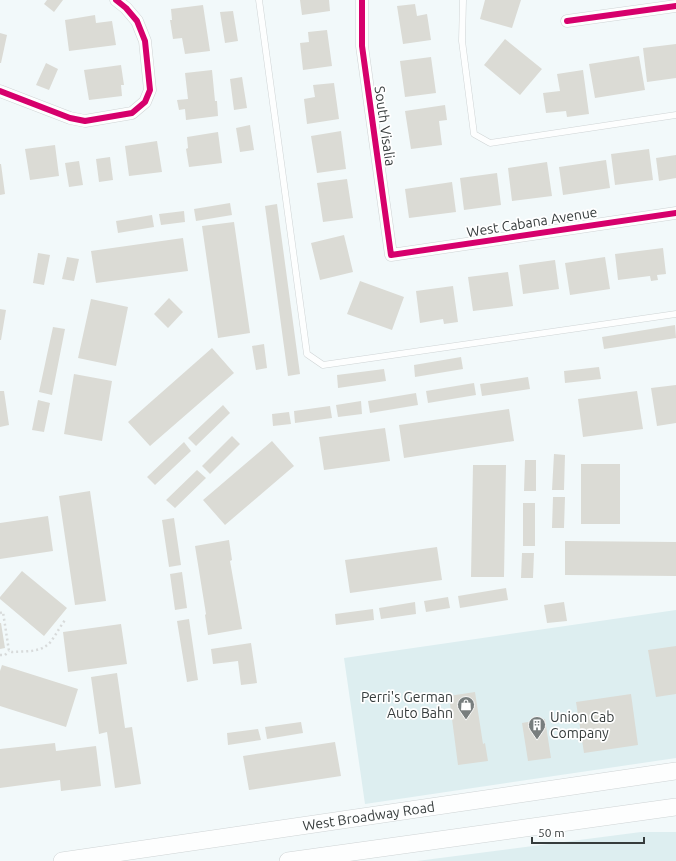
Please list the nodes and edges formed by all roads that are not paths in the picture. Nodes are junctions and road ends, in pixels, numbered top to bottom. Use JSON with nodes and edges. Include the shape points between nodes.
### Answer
{"nodes":[{"id":1,"x":116,"y":0,"type":"edge"},
{"id":2,"x":259,"y":0,"type":"edge"},
{"id":3,"x":362,"y":0,"type":"edge"},
{"id":4,"x":463,"y":0,"type":"edge"},
{"id":5,"x":676,"y":6,"type":"edge"},
{"id":6,"x":567,"y":21,"type":"dead end"},
{"id":7,"x":0,"y":91,"type":"edge"},
{"id":8,"x":676,"y":115,"type":"edge"},
{"id":9,"x":676,"y":213,"type":"edge"},
{"id":10,"x":391,"y":255,"type":"joint"},
{"id":11,"x":676,"y":314,"type":"edge"},
{"id":12,"x":676,"y":771,"type":"edge"},
{"id":13,"x":676,"y":807,"type":"edge"},
{"id":14,"x":62,"y":861,"type":"edge"},
{"id":15,"x":288,"y":861,"type":"edge"}],
"edges":[{"from":1,"to":7,"type":"street","via":[[137,21],[145,41],[150,90],[145,102],[132,113],[85,120],[70,118]]},
{"from":2,"to":11,"type":"lane","via":[[307,354],[322,365]]},
{"from":3,"to":10,"type":"street","name":"South Visalia","via":[[362,46]]},
{"from":4,"to":8,"type":"lane","via":[[462,41],[474,134],[490,143]]},
{"from":5,"to":6,"type":"street"},
{"from":9,"to":10,"type":"street","name":"West Cabana Avenue"},
{"from":12,"to":14,"type":"main road","name":"West Broadway Road"},
{"from":13,"to":15,"type":"main road"}]}
